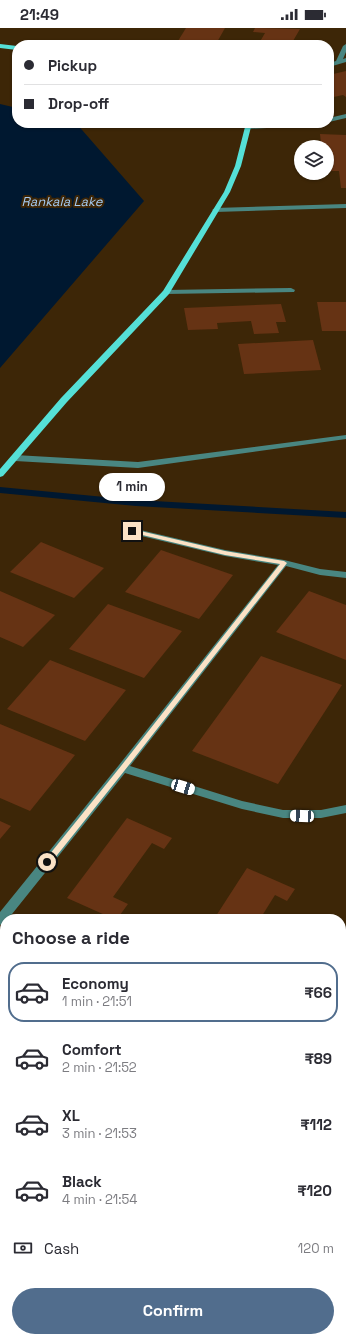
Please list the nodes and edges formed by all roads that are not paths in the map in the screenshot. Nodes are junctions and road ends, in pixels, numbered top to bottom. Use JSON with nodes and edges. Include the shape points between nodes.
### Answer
{"nodes":[{"id":1,"x":0,"y":46,"type":"edge"},
{"id":2,"x":346,"y":46,"type":"edge"},
{"id":3,"x":12,"y":47,"type":"edge"},
{"id":4,"x":346,"y":60,"type":"edge"},
{"id":5,"x":339,"y":61,"type":"junction"},
{"id":6,"x":334,"y":62,"type":"edge"},
{"id":7,"x":346,"y":116,"type":"edge"},
{"id":8,"x":334,"y":119,"type":"edge"},
{"id":9,"x":246,"y":128,"type":"edge"},
{"id":10,"x":346,"y":206,"type":"edge"},
{"id":11,"x":215,"y":210,"type":"junction"},
{"id":12,"x":291,"y":290,"type":"dead end"},
{"id":13,"x":166,"y":292,"type":"junction"},
{"id":14,"x":346,"y":437,"type":"edge"},
{"id":15,"x":15,"y":458,"type":"junction"},
{"id":16,"x":0,"y":474,"type":"edge"},
{"id":17,"x":132,"y":531,"type":"dead end"},
{"id":18,"x":284,"y":563,"type":"junction"},
{"id":19,"x":346,"y":575,"type":"edge"},
{"id":20,"x":123,"y":768,"type":"junction"},
{"id":21,"x":346,"y":809,"type":"edge"},
{"id":22,"x":5,"y":914,"type":"edge"}],
"edges":[{"from":1,"to":3,"type":"main road"},
{"from":2,"to":5,"type":"street"},
{"from":4,"to":5,"type":"street"},
{"from":5,"to":6,"type":"street"},
{"from":7,"to":8,"type":"street"},
{"from":9,"to":11,"type":"main road","via":[[238,166],[227,192]]},
{"from":10,"to":11,"type":"street"},
{"from":11,"to":13,"type":"main road"},
{"from":12,"to":13,"type":"street"},
{"from":13,"to":15,"type":"main road","via":[[64,400]]},
{"from":14,"to":15,"type":"street","via":[[138,465]]},
{"from":15,"to":16,"type":"main road"},
{"from":17,"to":18,"type":"street","via":[[225,553]]},
{"from":18,"to":19,"type":"street"},
{"from":18,"to":20,"type":"street"},
{"from":20,"to":21,"type":"street","via":[[242,805],[283,814],[302,816]]},
{"from":20,"to":22,"type":"street"}]}
